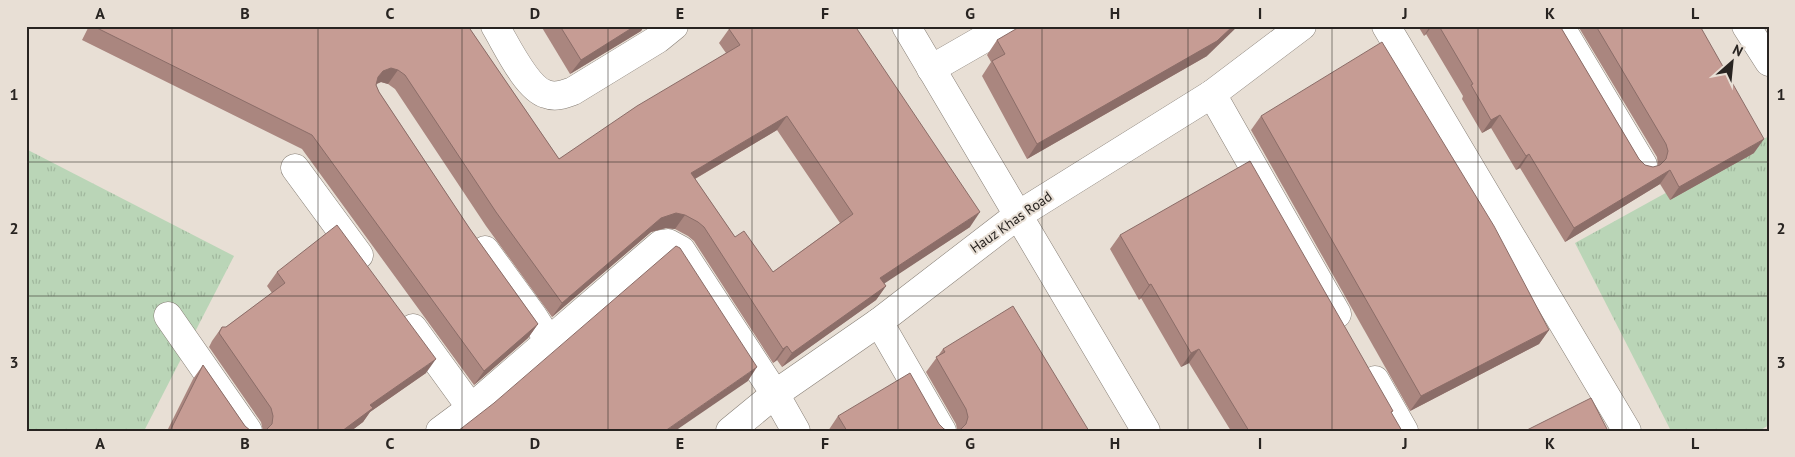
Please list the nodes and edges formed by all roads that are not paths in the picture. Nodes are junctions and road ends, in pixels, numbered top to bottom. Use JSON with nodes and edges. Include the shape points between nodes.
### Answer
{"nodes":[{"id":1,"x":495,"y":26,"type":"edge"},
{"id":2,"x":674,"y":26,"type":"edge"},
{"id":3,"x":906,"y":26,"type":"edge"},
{"id":4,"x":1006,"y":26,"type":"edge"},
{"id":5,"x":1302,"y":26,"type":"edge"},
{"id":6,"x":1386,"y":26,"type":"edge"},
{"id":7,"x":1560,"y":26,"type":"edge"},
{"id":8,"x":1746,"y":26,"type":"edge"},
{"id":9,"x":1769,"y":62,"type":"edge"},
{"id":10,"x":931,"y":69,"type":"junction"},
{"id":11,"x":1212,"y":94,"type":"junction"},
{"id":12,"x":1643,"y":164,"type":"edge"},
{"id":13,"x":295,"y":168,"type":"dead end"},
{"id":14,"x":1018,"y":214,"type":"junction"},
{"id":15,"x":468,"y":227,"type":"edge"},
{"id":16,"x":371,"y":272,"type":"edge"},
{"id":17,"x":401,"y":312,"type":"edge"},
{"id":18,"x":168,"y":316,"type":"dead end"},
{"id":19,"x":879,"y":322,"type":"junction"},
{"id":20,"x":1350,"y":336,"type":"edge"},
{"id":21,"x":549,"y":341,"type":"junction"},
{"id":22,"x":1364,"y":362,"type":"edge"},
{"id":23,"x":775,"y":394,"type":"junction"},
{"id":24,"x":471,"y":408,"type":"junction"},
{"id":25,"x":248,"y":431,"type":"edge"},
{"id":26,"x":440,"y":431,"type":"edge"},
{"id":27,"x":730,"y":431,"type":"edge"},
{"id":28,"x":796,"y":431,"type":"edge"},
{"id":29,"x":942,"y":431,"type":"edge"},
{"id":30,"x":1146,"y":431,"type":"edge"},
{"id":31,"x":1404,"y":431,"type":"edge"},
{"id":32,"x":1627,"y":431,"type":"edge"}],
"edges":[{"from":1,"to":2,"type":"street","via":[[533,85],[546,94],[559,96],[573,91]]},
{"from":3,"to":10,"type":"street"},
{"from":4,"to":10,"type":"street"},
{"from":5,"to":11,"type":"street","name":"Hauz Khas Road"},
{"from":6,"to":32,"type":"street"},
{"from":7,"to":12,"type":"street"},
{"from":8,"to":9,"type":"street"},
{"from":10,"to":14,"type":"street"},
{"from":11,"to":14,"type":"street","name":"Hauz Khas Road"},
{"from":11,"to":20,"type":"street"},
{"from":13,"to":16,"type":"street"},
{"from":14,"to":19,"type":"street","name":"Hauz Khas Road"},
{"from":14,"to":30,"type":"street"},
{"from":15,"to":21,"type":"street"},
{"from":17,"to":24,"type":"street"},
{"from":18,"to":25,"type":"street"},
{"from":19,"to":23,"type":"street","name":"Hauz Khas Road"},
{"from":19,"to":29,"type":"street"},
{"from":21,"to":23,"type":"street","via":[[661,244],[668,243],[681,250]]},
{"from":21,"to":24,"type":"street"},
{"from":22,"to":31,"type":"street"},
{"from":23,"to":27,"type":"street","name":"Hauz Khas Road"},
{"from":23,"to":28,"type":"street"},
{"from":24,"to":26,"type":"street"}]}
